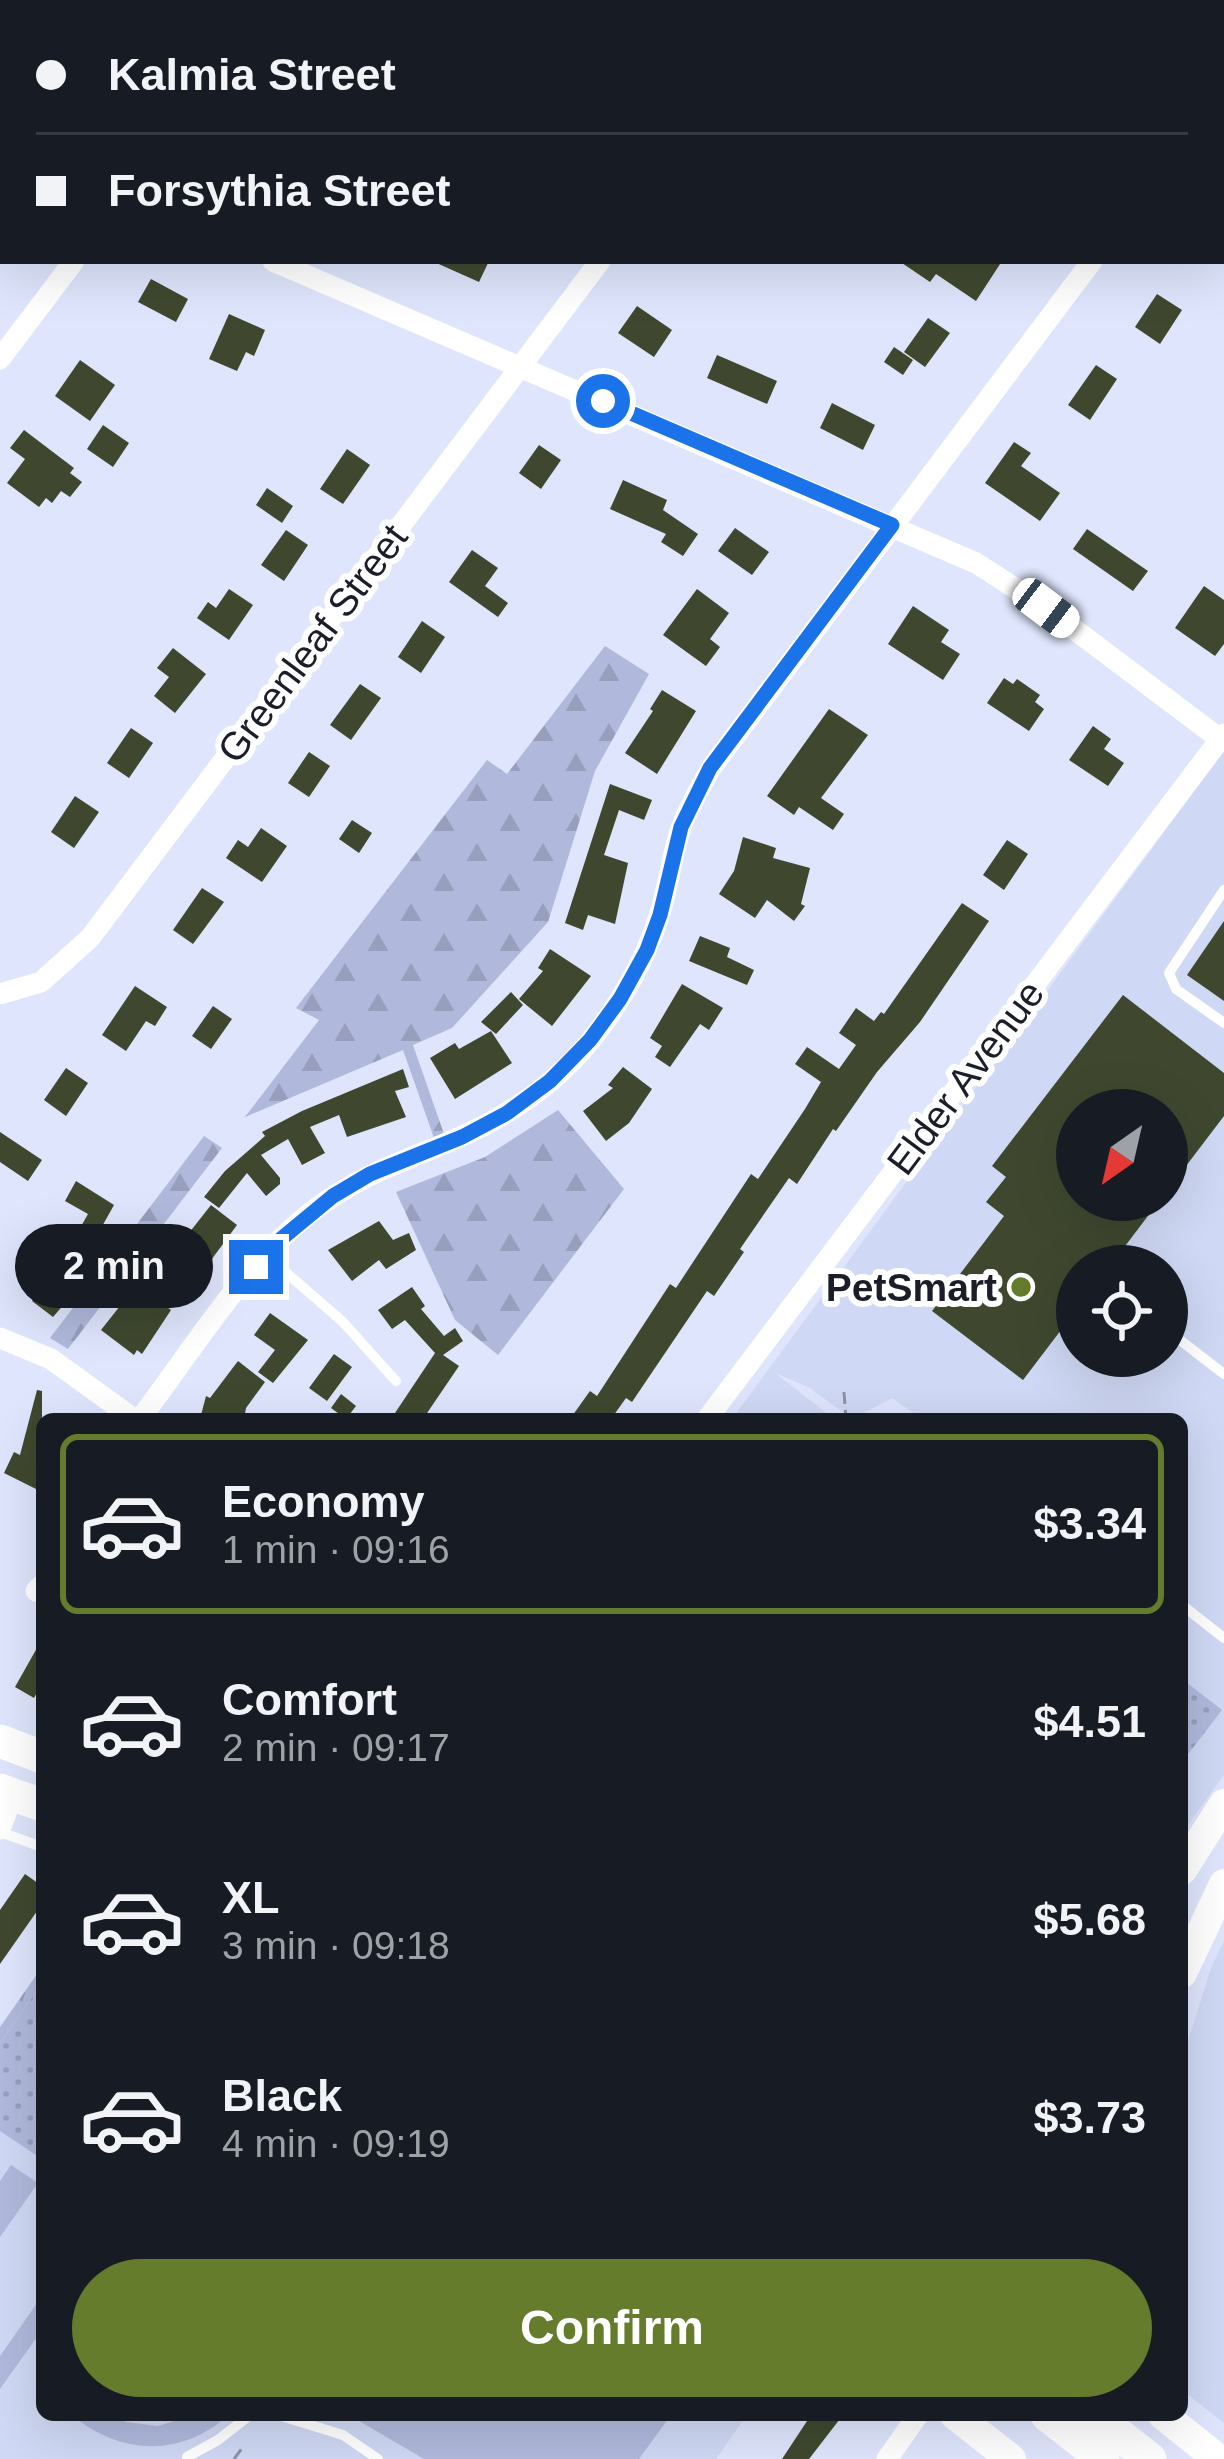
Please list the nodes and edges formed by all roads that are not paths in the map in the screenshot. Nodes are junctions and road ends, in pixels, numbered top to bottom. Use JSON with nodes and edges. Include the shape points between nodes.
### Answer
{"nodes":[{"id":1,"x":72,"y":264,"type":"edge"},
{"id":2,"x":280,"y":264,"type":"edge"},
{"id":3,"x":598,"y":264,"type":"edge"},
{"id":4,"x":1090,"y":264,"type":"edge"},
{"id":5,"x":0,"y":358,"type":"edge"},
{"id":6,"x":520,"y":366,"type":"junction"},
{"id":7,"x":892,"y":525,"type":"junction"},
{"id":8,"x":1222,"y":737,"type":"edge"},
{"id":9,"x":1224,"y":890,"type":"edge"},
{"id":10,"x":0,"y":994,"type":"edge"},
{"id":11,"x":1224,"y":1023,"type":"edge"},
{"id":12,"x":266,"y":1255,"type":"junction"},
{"id":13,"x":0,"y":1338,"type":"edge"},
{"id":14,"x":1188,"y":1346,"type":"edge"},
{"id":15,"x":1224,"y":1374,"type":"edge"},
{"id":16,"x":396,"y":1381,"type":"dead end"},
{"id":17,"x":128,"y":1413,"type":"edge"},
{"id":18,"x":142,"y":1413,"type":"edge"},
{"id":19,"x":712,"y":1413,"type":"edge"},
{"id":20,"x":1188,"y":1610,"type":"edge"},
{"id":21,"x":1224,"y":1638,"type":"edge"},
{"id":22,"x":0,"y":1741,"type":"edge"},
{"id":23,"x":36,"y":1755,"type":"edge"},
{"id":24,"x":18,"y":1797,"type":"edge"},
{"id":25,"x":1224,"y":1804,"type":"edge"},
{"id":26,"x":0,"y":1831,"type":"edge"},
{"id":27,"x":36,"y":1845,"type":"edge"},
{"id":28,"x":1188,"y":1861,"type":"edge"},
{"id":29,"x":1224,"y":1884,"type":"edge"},
{"id":30,"x":1188,"y":1960,"type":"edge"},
{"id":31,"x":242,"y":2421,"type":"edge"},
{"id":32,"x":298,"y":2421,"type":"edge"},
{"id":33,"x":913,"y":2421,"type":"edge"},
{"id":34,"x":963,"y":2421,"type":"edge"},
{"id":35,"x":1055,"y":2421,"type":"edge"},
{"id":36,"x":1102,"y":2421,"type":"edge"},
{"id":37,"x":1170,"y":2421,"type":"edge"},
{"id":38,"x":188,"y":2457,"type":"edge"},
{"id":39,"x":378,"y":2459,"type":"edge"},
{"id":40,"x":886,"y":2459,"type":"edge"},
{"id":41,"x":1011,"y":2459,"type":"edge"},
{"id":42,"x":1103,"y":2459,"type":"edge"},
{"id":43,"x":1150,"y":2459,"type":"edge"},
{"id":44,"x":1218,"y":2459,"type":"edge"}],
"edges":[{"from":1,"to":5,"type":"street"},
{"from":2,"to":6,"type":"street"},
{"from":3,"to":6,"type":"street","name":"Greenleaf Street"},
{"from":4,"to":7,"type":"street"},
{"from":6,"to":7,"type":"street"},
{"from":6,"to":10,"type":"street","name":"Greenleaf Street","via":[[90,938],[41,982]]},
{"from":7,"to":8,"type":"street","via":[[1017,587]]},
{"from":7,"to":12,"type":"street","via":[[710,768],[681,827],[647,950],[590,1040],[507,1113],[351,1185]]},
{"from":8,"to":19,"type":"street","name":"Elder Avenue"},
{"from":9,"to":11,"type":"lane","via":[[1169,973],[1176,989]]},
{"from":12,"to":16,"type":"lane"},
{"from":12,"to":18,"type":"street"},
{"from":13,"to":17,"type":"street","via":[[51,1359]]},
{"from":14,"to":15,"type":"lane"},
{"from":20,"to":21,"type":"lane"},
{"from":22,"to":23,"type":"main road"},
{"from":24,"to":26,"type":"street"},
{"from":25,"to":28,"type":"main road"},
{"from":26,"to":27,"type":"lane"},
{"from":29,"to":30,"type":"main road"},
{"from":31,"to":38,"type":"lane"},
{"from":32,"to":39,"type":"lane","via":[[343,2435]]},
{"from":33,"to":40,"type":"street"},
{"from":34,"to":41,"type":"main road"},
{"from":35,"to":42,"type":"main road"},
{"from":36,"to":43,"type":"main road"},
{"from":37,"to":44,"type":"main road"}]}
